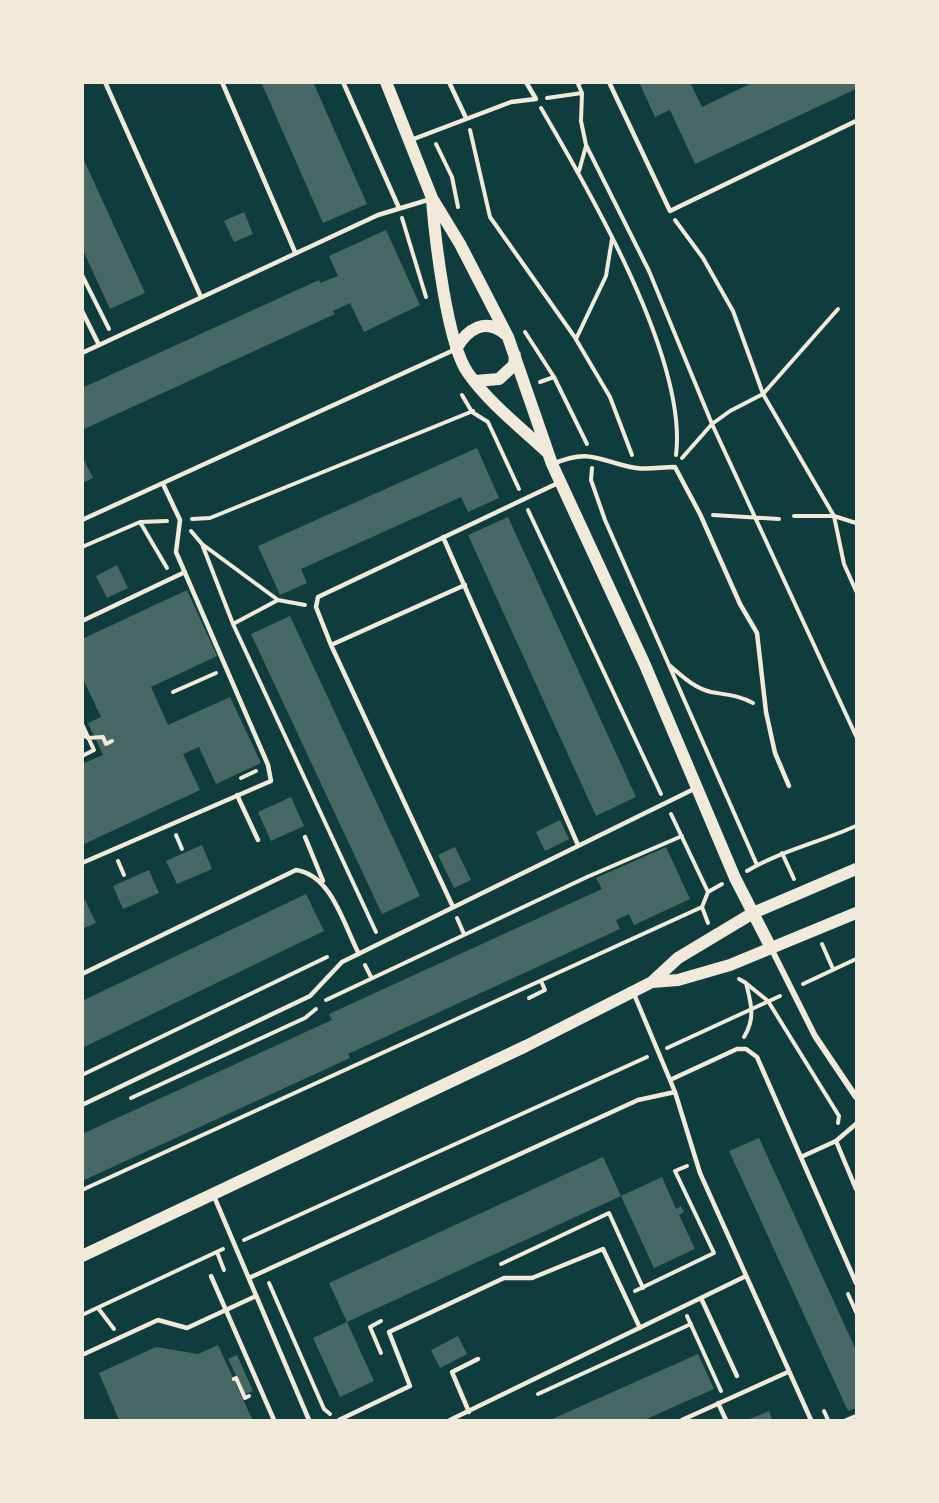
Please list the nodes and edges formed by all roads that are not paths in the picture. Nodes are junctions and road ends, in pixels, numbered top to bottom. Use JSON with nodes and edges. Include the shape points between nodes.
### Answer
{"nodes":[{"id":1,"x":105,"y":82,"type":"edge"},
{"id":2,"x":222,"y":82,"type":"edge"},
{"id":3,"x":343,"y":82,"type":"edge"},
{"id":4,"x":449,"y":82,"type":"edge"},
{"id":5,"x":526,"y":82,"type":"edge"},
{"id":6,"x":609,"y":82,"type":"edge"},
{"id":7,"x":390,"y":86,"type":"edge"},
{"id":8,"x":466,"y":118,"type":"junction"},
{"id":9,"x":856,"y":122,"type":"edge"},
{"id":10,"x":411,"y":140,"type":"junction"},
{"id":11,"x":432,"y":198,"type":"junction"},
{"id":12,"x":399,"y":208,"type":"junction"},
{"id":13,"x":295,"y":252,"type":"junction"},
{"id":14,"x":201,"y":297,"type":"junction"},
{"id":15,"x":82,"y":311,"type":"edge"},
{"id":16,"x":508,"y":337,"type":"junction"},
{"id":17,"x":99,"y":345,"type":"junction"},
{"id":18,"x":456,"y":349,"type":"junction"},
{"id":19,"x":82,"y":353,"type":"edge"},
{"id":20,"x":515,"y":355,"type":"junction"},
{"id":21,"x":475,"y":381,"type":"junction"},
{"id":22,"x":547,"y":452,"type":"junction"},
{"id":23,"x":552,"y":464,"type":"junction"},
{"id":24,"x":560,"y":482,"type":"junction"},
{"id":25,"x":163,"y":484,"type":"junction"},
{"id":26,"x":82,"y":520,"type":"edge"},
{"id":27,"x":442,"y":537,"type":"junction"},
{"id":28,"x":185,"y":572,"type":"junction"},
{"id":29,"x":465,"y":585,"type":"junction"},
{"id":30,"x":82,"y":621,"type":"edge"},
{"id":31,"x":331,"y":645,"type":"junction"},
{"id":32,"x":789,"y":786,"type":"dead end"},
{"id":33,"x":696,"y":788,"type":"junction"},
{"id":34,"x":237,"y":795,"type":"junction"},
{"id":35,"x":304,"y":837,"type":"dead end"},
{"id":36,"x":258,"y":840,"type":"dead end"},
{"id":37,"x":578,"y":845,"type":"junction"},
{"id":38,"x":82,"y":863,"type":"edge"},
{"id":39,"x":856,"y":869,"type":"edge"},
{"id":40,"x":323,"y":884,"type":"junction"},
{"id":41,"x":453,"y":907,"type":"junction"},
{"id":42,"x":753,"y":913,"type":"junction"},
{"id":43,"x":856,"y":914,"type":"edge"},
{"id":44,"x":771,"y":948,"type":"junction"},
{"id":45,"x":359,"y":954,"type":"junction"},
{"id":46,"x":82,"y":974,"type":"edge"},
{"id":47,"x":652,"y":982,"type":"junction"},
{"id":48,"x":633,"y":992,"type":"junction"},
{"id":49,"x":670,"y":1080,"type":"junction"},
{"id":50,"x":675,"y":1092,"type":"junction"},
{"id":51,"x":856,"y":1097,"type":"edge"},
{"id":52,"x":82,"y":1105,"type":"edge"},
{"id":53,"x":856,"y":1124,"type":"edge"},
{"id":54,"x":836,"y":1142,"type":"junction"},
{"id":55,"x":801,"y":1157,"type":"junction"},
{"id":56,"x":856,"y":1189,"type":"edge"},
{"id":57,"x":213,"y":1194,"type":"junction"},
{"id":58,"x":82,"y":1256,"type":"edge"},
{"id":59,"x":211,"y":1276,"type":"dead end"},
{"id":60,"x":746,"y":1276,"type":"junction"},
{"id":61,"x":249,"y":1278,"type":"junction"},
{"id":62,"x":856,"y":1283,"type":"edge"},
{"id":63,"x":256,"y":1296,"type":"junction"},
{"id":64,"x":702,"y":1298,"type":"junction"},
{"id":65,"x":226,"y":1310,"type":"junction"},
{"id":66,"x":640,"y":1328,"type":"junction"},
{"id":67,"x":82,"y":1355,"type":"edge"},
{"id":68,"x":478,"y":1359,"type":"dead end"},
{"id":69,"x":788,"y":1372,"type":"junction"},
{"id":70,"x":737,"y":1376,"type":"dead end"},
{"id":71,"x":718,"y":1403,"type":"junction"},
{"id":72,"x":469,"y":1412,"type":"junction"},
{"id":73,"x":309,"y":1419,"type":"edge"},
{"id":74,"x":274,"y":1420,"type":"edge"},
{"id":75,"x":300,"y":1420,"type":"edge"},
{"id":76,"x":339,"y":1420,"type":"edge"},
{"id":77,"x":450,"y":1420,"type":"edge"},
{"id":78,"x":682,"y":1420,"type":"edge"},
{"id":79,"x":726,"y":1420,"type":"edge"},
{"id":80,"x":811,"y":1420,"type":"edge"}],
"edges":[{"from":1,"to":14,"type":"lane"},
{"from":2,"to":13,"type":"lane"},
{"from":3,"to":12,"type":"lane"},
{"from":4,"to":8,"type":"lane"},
{"from":5,"to":8,"type":"lane","via":[[536,99],[511,102]]},
{"from":6,"to":9,"type":"lane","via":[[670,212]]},
{"from":7,"to":10,"type":"main road"},
{"from":8,"to":10,"type":"lane"},
{"from":10,"to":11,"type":"main road"},
{"from":11,"to":12,"type":"lane"},
{"from":11,"to":16,"type":"main road"},
{"from":11,"to":18,"type":"main road","via":[[438,258]]},
{"from":12,"to":13,"type":"lane"},
{"from":13,"to":14,"type":"lane"},
{"from":14,"to":17,"type":"lane"},
{"from":15,"to":17,"type":"lane"},
{"from":16,"to":18,"type":"main road","via":[[497,327],[475,327]]},
{"from":16,"to":20,"type":"main road"},
{"from":17,"to":19,"type":"lane"},
{"from":18,"to":21,"type":"main road"},
{"from":18,"to":25,"type":"lane"},
{"from":20,"to":21,"type":"main road","via":[[514,365],[499,380]]},
{"from":20,"to":22,"type":"main road"},
{"from":21,"to":22,"type":"main road"},
{"from":22,"to":23,"type":"main road"},
{"from":23,"to":24,"type":"main road"},
{"from":23,"to":32,"type":"lane","via":[[572,456],[592,456],[638,468],[675,467],[757,633],[766,712],[775,753]]},
{"from":24,"to":27,"type":"lane"},
{"from":24,"to":33,"type":"main road","via":[[645,665]]},
{"from":25,"to":26,"type":"lane"},
{"from":25,"to":28,"type":"lane","via":[[180,520],[176,552]]},
{"from":27,"to":29,"type":"lane"},
{"from":27,"to":31,"type":"lane","via":[[318,597],[316,607]]},
{"from":28,"to":30,"type":"lane"},
{"from":28,"to":34,"type":"lane","via":[[268,765],[271,781]]},
{"from":29,"to":31,"type":"lane"},
{"from":29,"to":37,"type":"lane"},
{"from":31,"to":41,"type":"lane"},
{"from":33,"to":37,"type":"lane"},
{"from":33,"to":42,"type":"main road"},
{"from":34,"to":36,"type":"lane"},
{"from":34,"to":38,"type":"lane"},
{"from":35,"to":40,"type":"lane"},
{"from":37,"to":41,"type":"lane"},
{"from":39,"to":42,"type":"main road"},
{"from":40,"to":45,"type":"lane"},
{"from":40,"to":46,"type":"lane","via":[[309,872],[297,870]]},
{"from":41,"to":45,"type":"lane"},
{"from":42,"to":44,"type":"main road"},
{"from":42,"to":47,"type":"main road","via":[[678,958]]},
{"from":43,"to":44,"type":"main road"},
{"from":44,"to":47,"type":"main road","via":[[705,973]]},
{"from":44,"to":51,"type":"street","via":[[815,1036]]},
{"from":45,"to":52,"type":"lane","via":[[342,962],[310,996]]},
{"from":47,"to":48,"type":"main road"},
{"from":48,"to":49,"type":"lane"},
{"from":48,"to":57,"type":"main road"},
{"from":49,"to":50,"type":"lane"},
{"from":49,"to":55,"type":"lane","via":[[737,1048],[746,1049],[757,1057]]},
{"from":50,"to":60,"type":"lane","via":[[700,1173]]},
{"from":50,"to":61,"type":"lane","via":[[638,1100]]},
{"from":53,"to":54,"type":"lane"},
{"from":54,"to":55,"type":"lane"},
{"from":54,"to":56,"type":"lane"},
{"from":55,"to":62,"type":"lane"},
{"from":57,"to":58,"type":"main road"},
{"from":57,"to":61,"type":"lane"},
{"from":59,"to":65,"type":"lane"},
{"from":60,"to":64,"type":"lane"},
{"from":60,"to":69,"type":"lane"},
{"from":61,"to":63,"type":"lane"},
{"from":63,"to":65,"type":"lane"},
{"from":63,"to":73,"type":"lane"},
{"from":64,"to":66,"type":"lane"},
{"from":64,"to":70,"type":"lane"},
{"from":65,"to":67,"type":"lane","via":[[187,1328],[158,1320]]},
{"from":65,"to":74,"type":"lane"},
{"from":66,"to":72,"type":"lane"},
{"from":66,"to":76,"type":"lane","via":[[603,1249],[532,1278],[504,1278],[388,1332],[410,1386]]},
{"from":68,"to":72,"type":"lane","via":[[452,1372]]},
{"from":69,"to":71,"type":"lane"},
{"from":69,"to":80,"type":"lane"},
{"from":71,"to":78,"type":"lane"},
{"from":71,"to":79,"type":"lane"},
{"from":72,"to":77,"type":"lane"},
{"from":73,"to":75,"type":"lane"}]}
